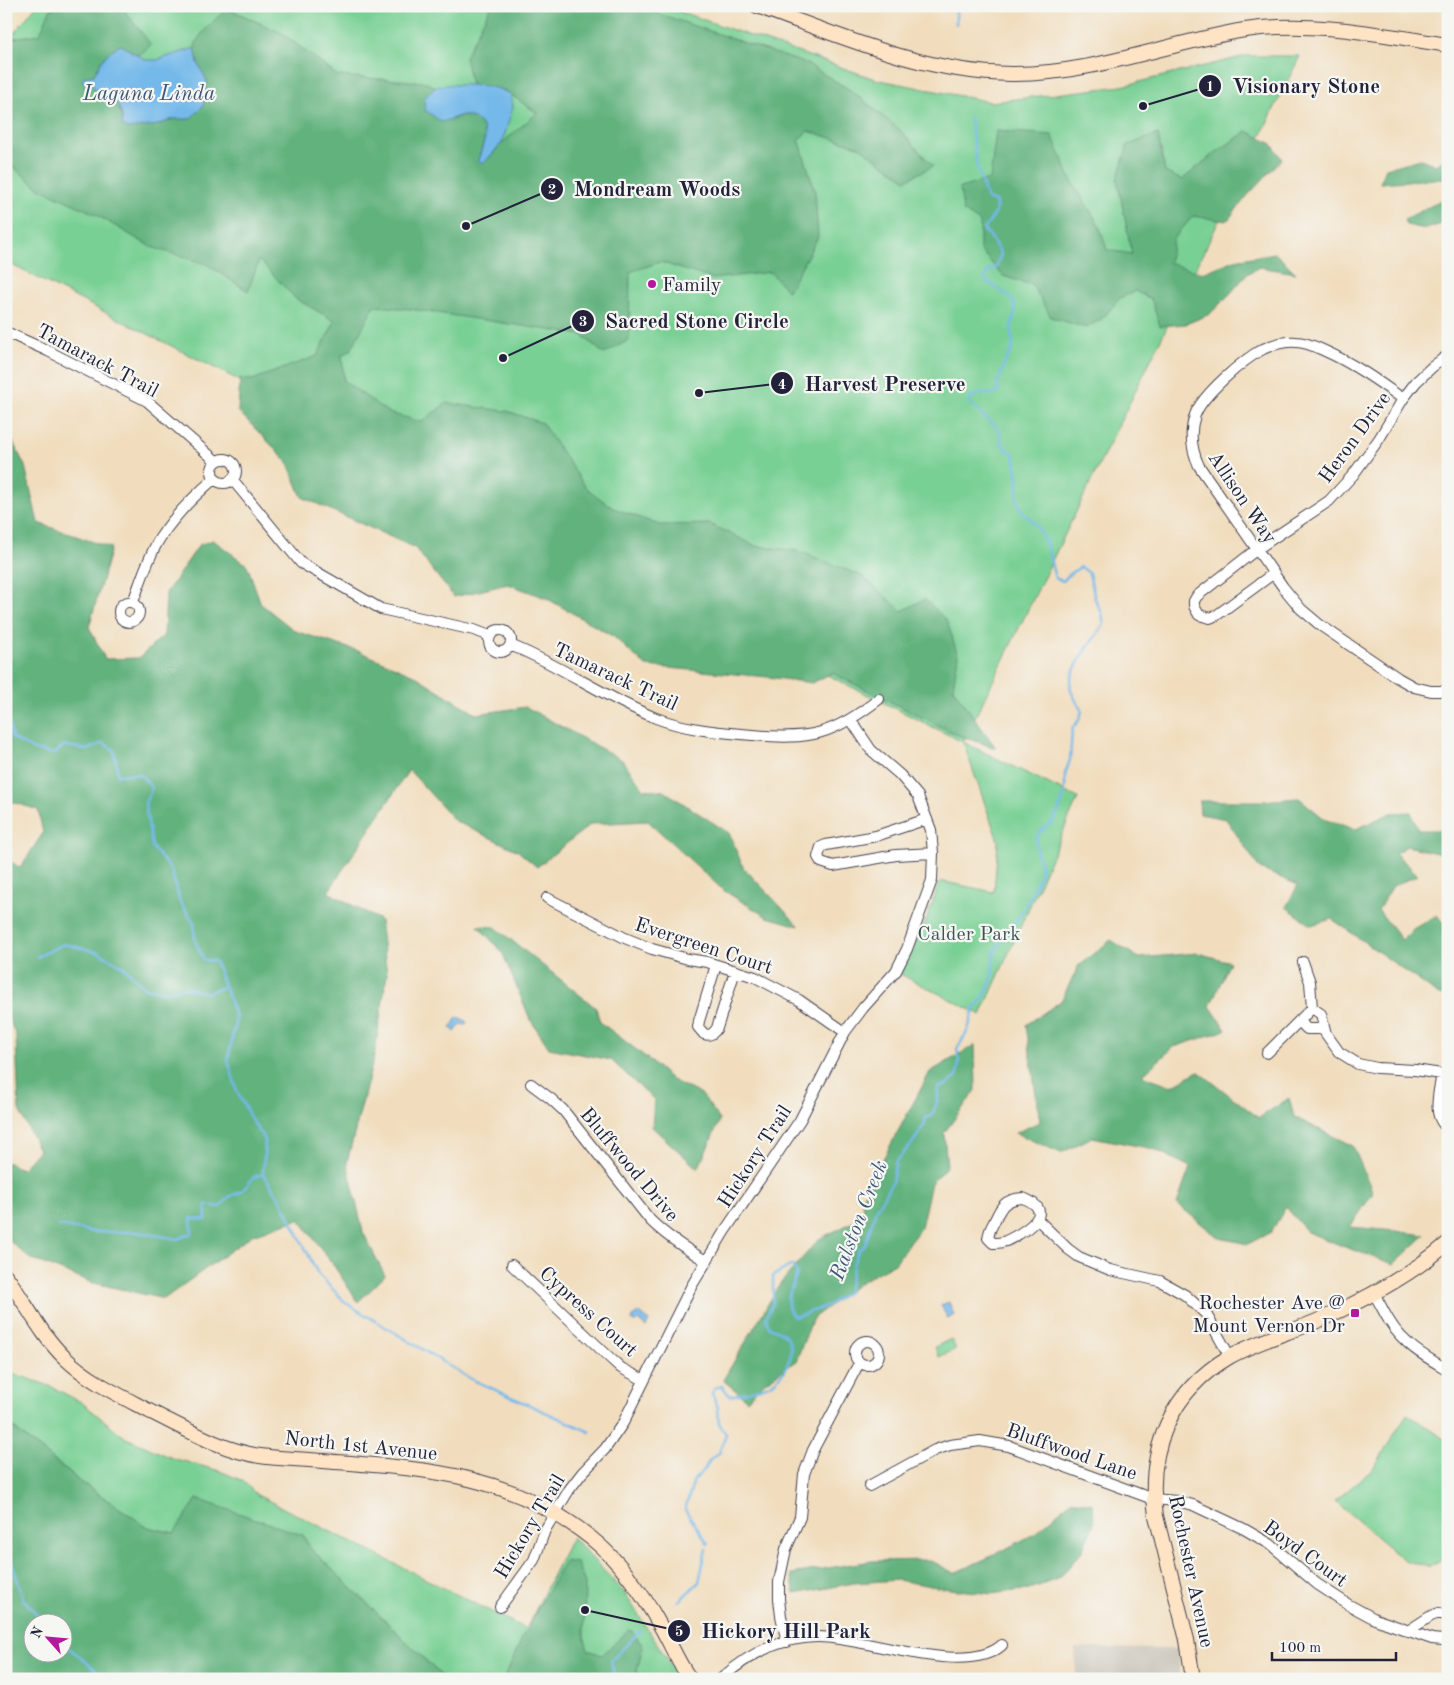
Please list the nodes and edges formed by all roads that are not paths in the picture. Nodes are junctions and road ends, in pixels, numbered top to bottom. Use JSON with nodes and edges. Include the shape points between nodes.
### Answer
{"nodes":[{"id":1,"x":757,"y":6,"type":"edge"},
{"id":2,"x":1448,"y":45,"type":"edge"},
{"id":3,"x":6,"y":332,"type":"edge"},
{"id":4,"x":1448,"y":355,"type":"edge"},
{"id":5,"x":1403,"y":399,"type":"junction"},
{"id":6,"x":216,"y":462,"type":"junction"},
{"id":7,"x":215,"y":478,"type":"junction"},
{"id":8,"x":232,"y":479,"type":"junction"},
{"id":9,"x":1257,"y":549,"type":"junction"},
{"id":10,"x":1274,"y":573,"type":"junction"},
{"id":11,"x":133,"y":602,"type":"dead end"},
{"id":12,"x":490,"y":636,"type":"junction"},
{"id":13,"x":510,"y":645,"type":"junction"},
{"id":14,"x":1448,"y":691,"type":"edge"},
{"id":15,"x":879,"y":699,"type":"dead end"},
{"id":16,"x":851,"y":720,"type":"junction"},
{"id":17,"x":927,"y":819,"type":"junction"},
{"id":18,"x":934,"y":853,"type":"junction"},
{"id":19,"x":547,"y":898,"type":"dead end"},
{"id":20,"x":1303,"y":962,"type":"dead end"},
{"id":21,"x":716,"y":965,"type":"junction"},
{"id":22,"x":735,"y":971,"type":"junction"},
{"id":23,"x":1312,"y":1008,"type":"junction"},
{"id":24,"x":1301,"y":1019,"type":"junction"},
{"id":25,"x":1324,"y":1026,"type":"junction"},
{"id":26,"x":846,"y":1032,"type":"junction"},
{"id":27,"x":1267,"y":1053,"type":"dead end"},
{"id":28,"x":1445,"y":1075,"type":"edge"},
{"id":29,"x":531,"y":1084,"type":"dead end"},
{"id":30,"x":1448,"y":1128,"type":"edge"},
{"id":31,"x":1038,"y":1220,"type":"junction"},
{"id":32,"x":1448,"y":1243,"type":"edge"},
{"id":33,"x":706,"y":1261,"type":"junction"},
{"id":34,"x":512,"y":1265,"type":"dead end"},
{"id":35,"x":6,"y":1276,"type":"edge"},
{"id":36,"x":1374,"y":1294,"type":"junction"},
{"id":37,"x":1230,"y":1357,"type":"junction"},
{"id":38,"x":859,"y":1363,"type":"dead end"},
{"id":39,"x":1448,"y":1370,"type":"edge"},
{"id":40,"x":644,"y":1380,"type":"junction"},
{"id":41,"x":869,"y":1486,"type":"dead end"},
{"id":42,"x":1154,"y":1499,"type":"junction"},
{"id":43,"x":555,"y":1513,"type":"junction"},
{"id":44,"x":500,"y":1607,"type":"dead end"},
{"id":45,"x":1448,"y":1616,"type":"edge"},
{"id":46,"x":1408,"y":1631,"type":"junction"},
{"id":47,"x":1448,"y":1636,"type":"edge"},
{"id":48,"x":787,"y":1642,"type":"junction"},
{"id":49,"x":1002,"y":1645,"type":"dead end"},
{"id":50,"x":690,"y":1679,"type":"edge"},
{"id":51,"x":721,"y":1679,"type":"edge"},
{"id":52,"x":1193,"y":1679,"type":"edge"}],
"edges":[{"from":1,"to":2,"type":"main road","via":[[900,57],[982,73],[1031,74],[1074,69],[1218,35],[1276,27],[1335,28]]},
{"from":3,"to":6,"type":"street","name":"Tamarack Trail","via":[[146,401]]},
{"from":4,"to":5,"type":"street","name":"Heron Drive","via":[[1432,366]]},
{"from":5,"to":9,"type":"street","name":"Heron Drive","via":[[1379,439],[1340,490],[1329,501]]},
{"from":5,"to":9,"type":"street","name":"Allison Way","via":[[1348,362],[1298,342],[1282,342],[1264,349],[1246,360],[1207,396],[1193,422],[1193,454]]},
{"from":6,"to":7,"type":"street","via":[[212,468]]},
{"from":6,"to":8,"type":"street","via":[[227,459],[233,464],[235,472]]},
{"from":7,"to":8,"type":"street","via":[[222,482]]},
{"from":7,"to":11,"type":"street","via":[[191,498],[160,538]]},
{"from":8,"to":12,"type":"street","name":"Tamarack Trail","via":[[301,563],[380,609]]},
{"from":9,"to":10,"type":"street","name":"Allison Way"},
{"from":9,"to":10,"type":"street","name":"Heron Drive","via":[[1197,596],[1196,612],[1210,618],[1218,615]]},
{"from":10,"to":14,"type":"street","name":"Allison Way","via":[[1301,608],[1320,625],[1398,678],[1414,687]]},
{"from":12,"to":13,"type":"street","name":"Tamarack Trail","via":[[495,631],[504,630],[509,635]]},
{"from":12,"to":13,"type":"street","name":"Tamarack Trail","via":[[490,645],[495,650],[504,651]]},
{"from":13,"to":16,"type":"street","name":"Tamarack Trail","via":[[640,710],[687,728],[792,738],[824,732]]},
{"from":15,"to":16,"type":"street","name":"Tamarack Trail"},
{"from":16,"to":17,"type":"street","name":"Hickory Trail","via":[[871,750],[918,796]]},
{"from":17,"to":18,"type":"street","name":"Hickory Trail"},
{"from":17,"to":18,"type":"street","via":[[876,836],[826,844],[821,847],[818,857],[821,862],[832,866],[896,855]]},
{"from":18,"to":26,"type":"street","name":"Hickory Trail","via":[[932,880],[902,960]]},
{"from":19,"to":21,"type":"street","name":"Evergreen Court","via":[[652,949]]},
{"from":20,"to":23,"type":"street","via":[[1310,982]]},
{"from":21,"to":22,"type":"street","name":"Evergreen Court"},
{"from":21,"to":22,"type":"street","via":[[698,1021],[698,1027],[704,1034],[709,1035],[717,1028]]},
{"from":22,"to":26,"type":"street","name":"Evergreen Court","via":[[772,985]]},
{"from":23,"to":24,"type":"street"},
{"from":23,"to":25,"type":"street","via":[[1321,1014]]},
{"from":24,"to":25,"type":"street","via":[[1307,1029]]},
{"from":24,"to":27,"type":"street"},
{"from":25,"to":28,"type":"street","via":[[1339,1052],[1358,1064]]},
{"from":26,"to":33,"type":"street","name":"Hickory Trail","via":[[800,1120]]},
{"from":28,"to":30,"type":"street","via":[[1437,1113]]},
{"from":29,"to":33,"type":"street","name":"Bluffwood Drive","via":[[564,1110],[661,1232]]},
{"from":31,"to":31,"type":"street","via":[[1038,1209],[1031,1201],[1023,1198],[1009,1200],[999,1211],[988,1238],[992,1243],[1005,1242]]},
{"from":31,"to":37,"type":"street","via":[[1068,1249],[1094,1265],[1160,1281],[1185,1295],[1206,1314]]},
{"from":32,"to":36,"type":"main road","name":"Rochester Avenue"},
{"from":33,"to":40,"type":"street","name":"Hickory Trail"},
{"from":34,"to":40,"type":"street","name":"Cypress Court","via":[[621,1368]]},
{"from":35,"to":43,"type":"main road","name":"North 1st Avenue","via":[[50,1343],[82,1373],[199,1436],[260,1456],[404,1467],[466,1478],[512,1492]]},
{"from":36,"to":37,"type":"main road","name":"Rochester Avenue"},
{"from":36,"to":39,"type":"street","via":[[1390,1322],[1408,1344]]},
{"from":37,"to":42,"type":"main road","name":"Rochester Avenue","via":[[1191,1388],[1166,1425],[1154,1468]]},
{"from":38,"to":48,"type":"street","via":[[813,1450],[804,1474],[800,1517],[786,1549],[779,1582],[780,1616]]},
{"from":40,"to":43,"type":"street","name":"Hickory Trail","via":[[616,1435],[582,1473]]},
{"from":41,"to":42,"type":"street","name":"Bluffwood Lane","via":[[935,1450],[980,1441],[1010,1446]]},
{"from":42,"to":46,"type":"street","name":"Boyd Court","via":[[1192,1505],[1244,1529],[1270,1544],[1317,1584],[1349,1605]]},
{"from":42,"to":52,"type":"main road","name":"Rochester Avenue"},
{"from":43,"to":44,"type":"street","name":"Hickory Trail","via":[[534,1560]]},
{"from":43,"to":50,"type":"main road","name":"North 1st Avenue","via":[[591,1538],[634,1583]]},
{"from":45,"to":46,"type":"street","via":[[1439,1613]]},
{"from":46,"to":47,"type":"street","name":"Boyd Court","via":[[1432,1639],[1442,1640]]},
{"from":48,"to":49,"type":"street","via":[[832,1638],[910,1653],[961,1657],[989,1654]]},
{"from":48,"to":51,"type":"street","via":[[756,1653]]}]}
